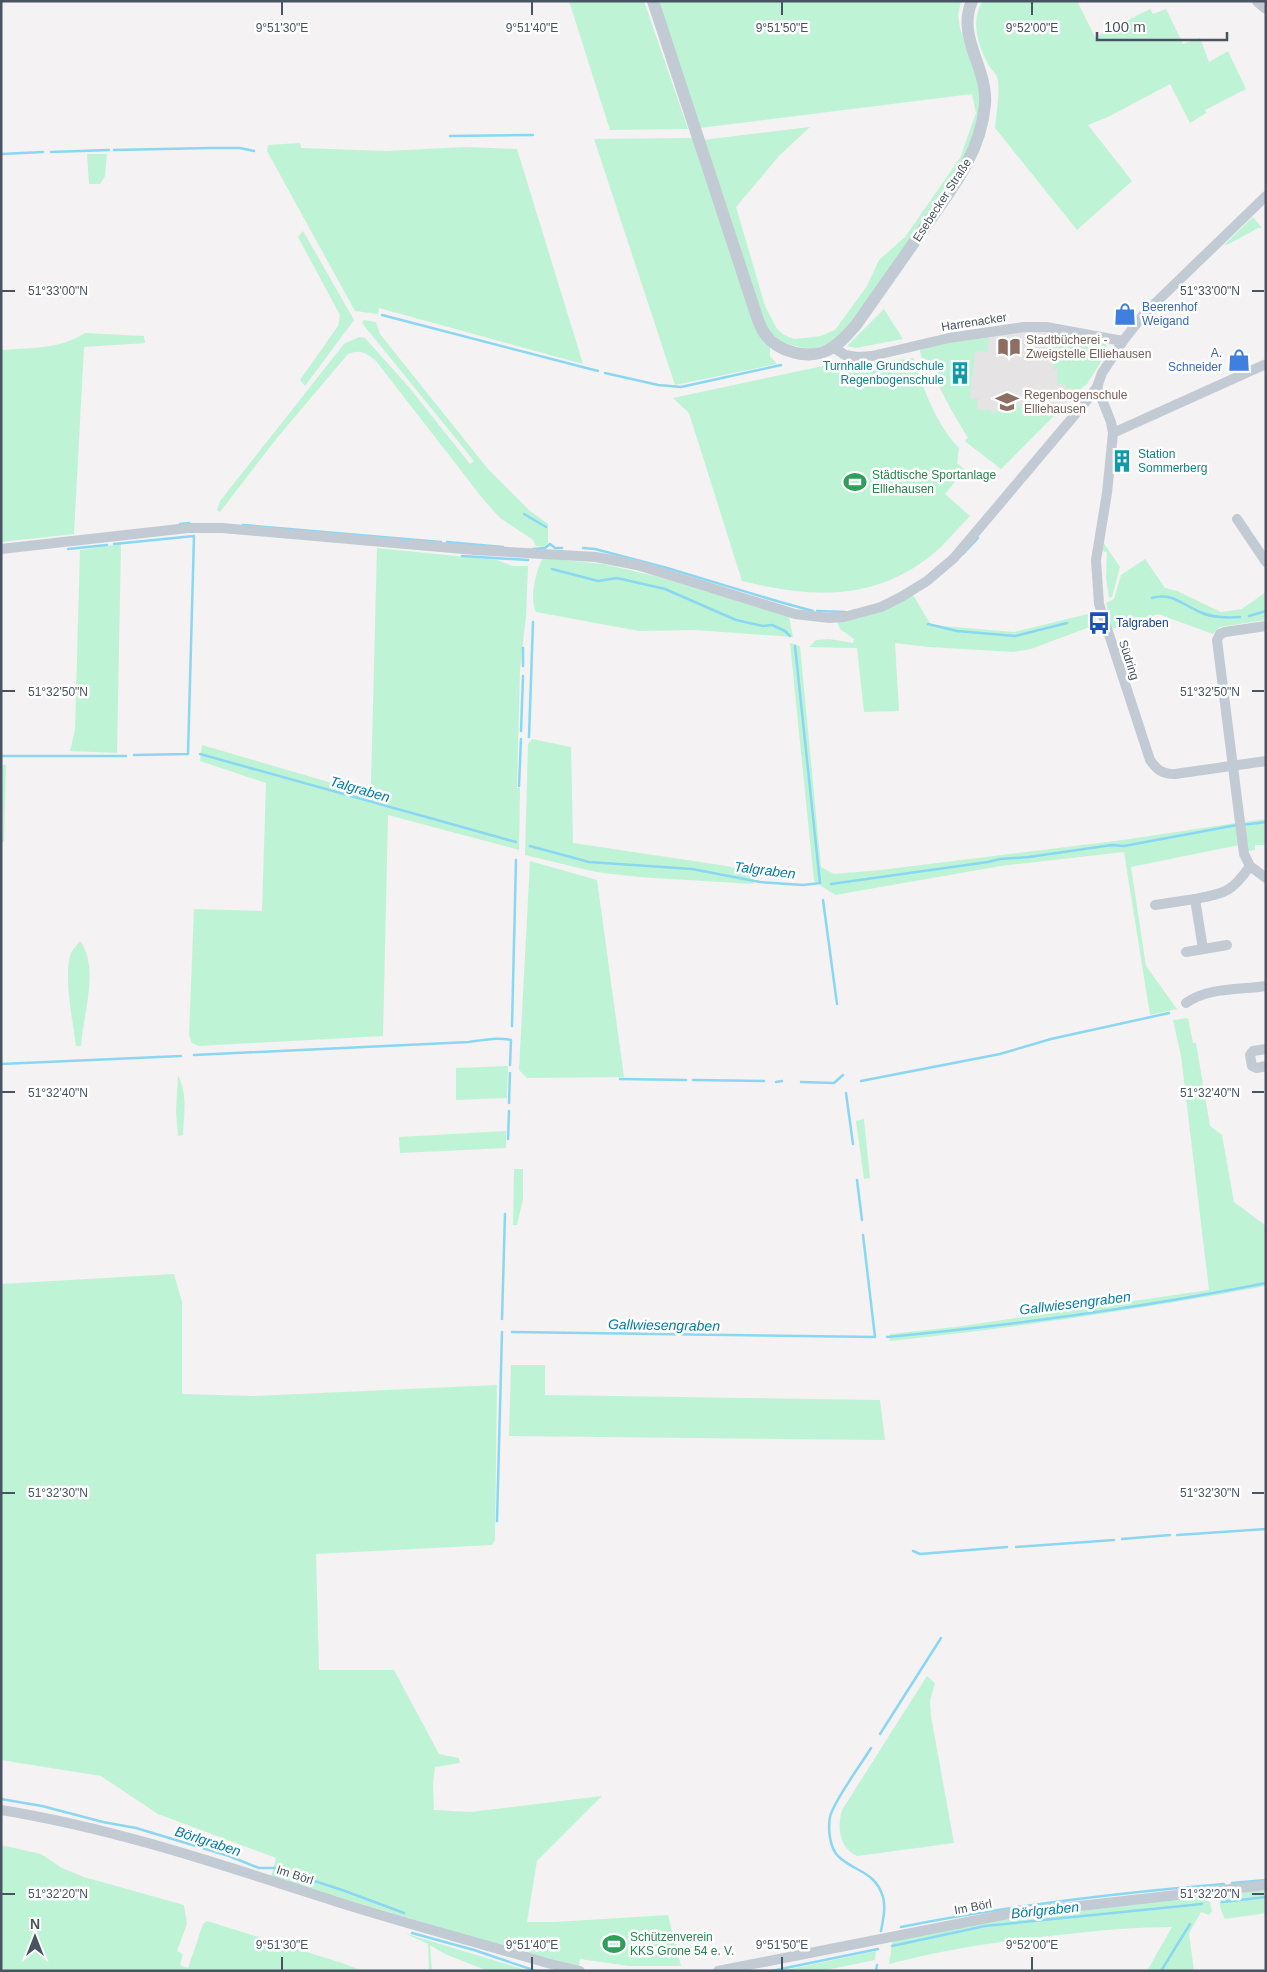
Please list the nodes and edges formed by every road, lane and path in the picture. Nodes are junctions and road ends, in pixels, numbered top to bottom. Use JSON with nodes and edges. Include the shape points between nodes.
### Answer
{"nodes":[{"id":1,"x":653,"y":1,"type":"edge"},
{"id":2,"x":972,"y":1,"type":"edge"},
{"id":3,"x":1258,"y":1,"type":"edge"},
{"id":4,"x":1266,"y":8,"type":"edge"},
{"id":5,"x":1266,"y":196,"type":"edge"},
{"id":6,"x":1123,"y":341,"type":"junction"},
{"id":7,"x":833,"y":347,"type":"junction"},
{"id":8,"x":1266,"y":364,"type":"edge"},
{"id":9,"x":1097,"y":387,"type":"junction"},
{"id":10,"x":1113,"y":434,"type":"junction"},
{"id":11,"x":1237,"y":519,"type":"dead end"},
{"id":12,"x":1,"y":549,"type":"edge"},
{"id":13,"x":1266,"y":562,"type":"edge"},
{"id":14,"x":1266,"y":626,"type":"edge"},
{"id":15,"x":1266,"y":761,"type":"edge"},
{"id":16,"x":1232,"y":766,"type":"junction"},
{"id":17,"x":1250,"y":866,"type":"junction"},
{"id":18,"x":1266,"y":878,"type":"edge"},
{"id":19,"x":1195,"y":899,"type":"junction"},
{"id":20,"x":1154,"y":905,"type":"dead end"},
{"id":21,"x":1227,"y":946,"type":"dead end"},
{"id":22,"x":1203,"y":949,"type":"junction"},
{"id":23,"x":1186,"y":952,"type":"dead end"},
{"id":24,"x":1266,"y":986,"type":"edge"},
{"id":25,"x":1186,"y":1003,"type":"dead end"},
{"id":26,"x":1266,"y":1049,"type":"edge"},
{"id":27,"x":1266,"y":1066,"type":"edge"},
{"id":28,"x":1,"y":1810,"type":"edge"},
{"id":29,"x":1266,"y":1885,"type":"edge"},
{"id":30,"x":580,"y":1971,"type":"edge"},
{"id":31,"x":718,"y":1971,"type":"edge"}],
"edges":[{"from":1,"to":7,"type":"street","via":[[765,335],[798,354],[818,354]]},
{"from":2,"to":7,"type":"street","name":"Esebecker Straße","via":[[967,16],[968,34],[983,79],[985,98],[983,119],[974,148],[960,178],[856,324]]},
{"from":3,"to":4,"type":"street"},
{"from":5,"to":6,"type":"street","via":[[1155,302]]},
{"from":6,"to":7,"type":"street","name":"Harrenacker","via":[[1046,327],[1024,327],[949,338],[872,356],[845,355]]},
{"from":6,"to":9,"type":"street","via":[[1102,373]]},
{"from":8,"to":10,"type":"street"},
{"from":9,"to":10,"type":"street","name":"Südring"},
{"from":9,"to":12,"type":"street","via":[[954,558],[912,592],[858,614],[830,618],[795,614],[637,565],[596,557],[222,528],[188,528]]},
{"from":10,"to":16,"type":"street","name":"Südring","via":[[1096,560],[1096,582],[1104,622],[1150,760],[1165,774]]},
{"from":11,"to":13,"type":"street"},
{"from":14,"to":16,"type":"street","via":[[1225,632],[1217,640]]},
{"from":15,"to":16,"type":"street","name":"Südring"},
{"from":16,"to":17,"type":"street","via":[[1244,854]]},
{"from":17,"to":18,"type":"street"},
{"from":17,"to":19,"type":"street","via":[[1232,888]]},
{"from":19,"to":20,"type":"street"},
{"from":19,"to":22,"type":"street"},
{"from":21,"to":22,"type":"street"},
{"from":22,"to":23,"type":"street"},
{"from":24,"to":25,"type":"street","via":[[1209,992]]},
{"from":26,"to":27,"type":"street","via":[[1253,1050],[1250,1055],[1252,1066]]},
{"from":28,"to":30,"type":"street","name":"Im Börl","via":[[147,1842],[347,1905]]},
{"from":29,"to":31,"type":"street","name":"Im Börl","via":[[1008,1914]]}]}
